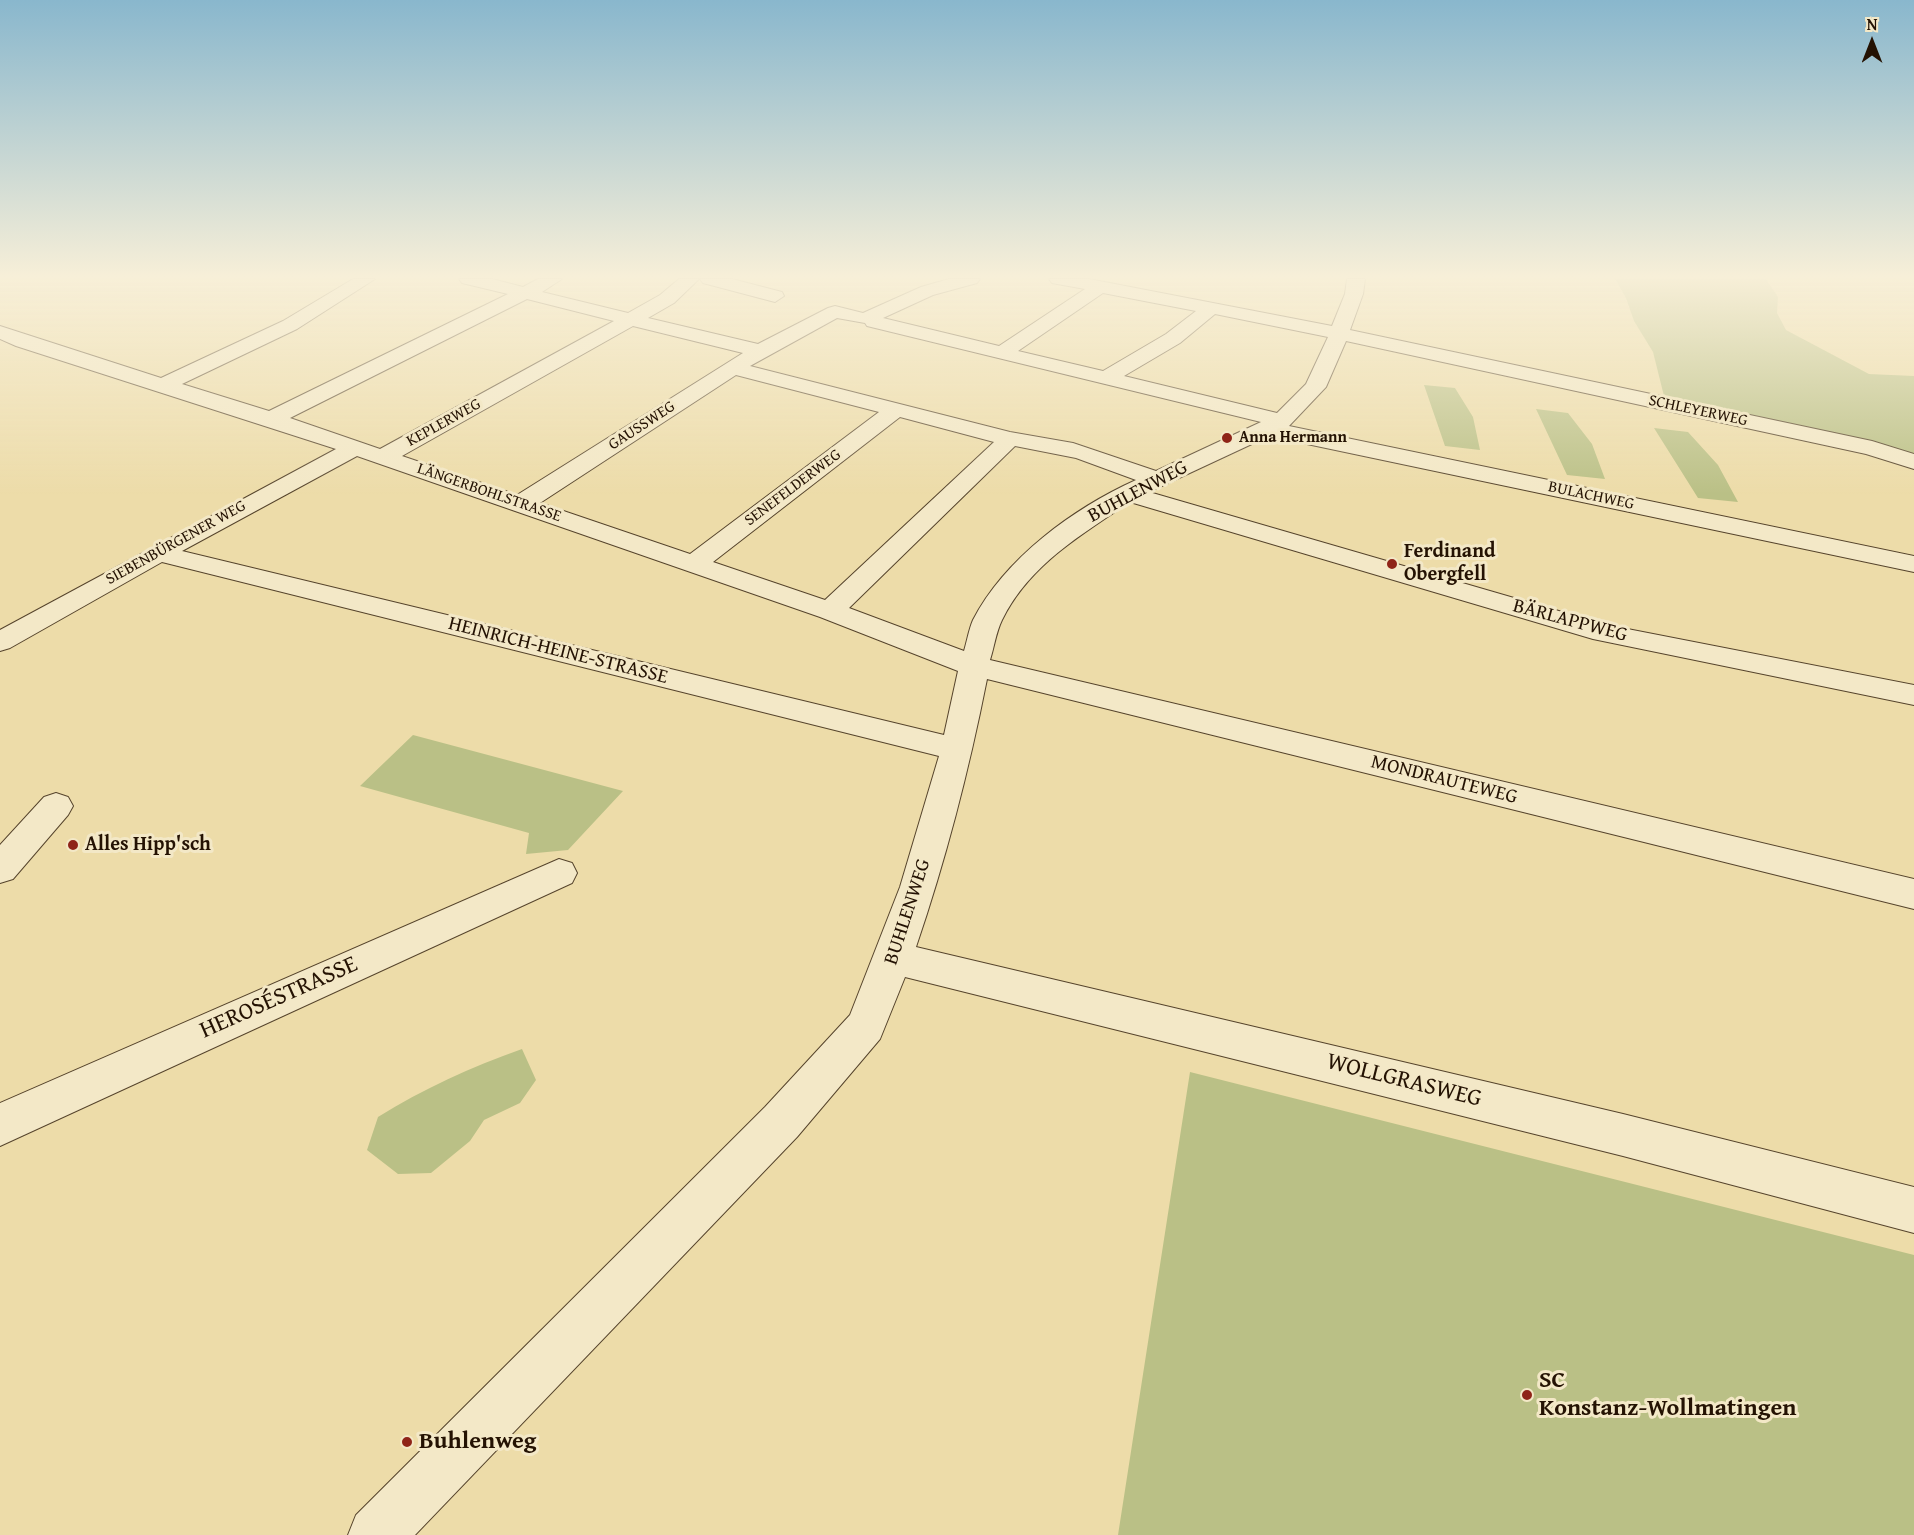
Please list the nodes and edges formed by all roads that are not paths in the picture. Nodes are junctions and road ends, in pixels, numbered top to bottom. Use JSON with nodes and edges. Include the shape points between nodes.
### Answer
{"nodes":[{"id":1,"x":51,"y":351,"type":"edge"},
{"id":2,"x":236,"y":351,"type":"edge"},
{"id":3,"x":409,"y":351,"type":"edge"},
{"id":4,"x":575,"y":351,"type":"edge"},
{"id":5,"x":760,"y":351,"type":"edge"},
{"id":6,"x":992,"y":351,"type":"edge"},
{"id":7,"x":1005,"y":351,"type":"edge"},
{"id":8,"x":1153,"y":351,"type":"edge"},
{"id":9,"x":1332,"y":351,"type":"edge"},
{"id":10,"x":1414,"y":351,"type":"edge"},
{"id":11,"x":1002,"y":353,"type":"junction"},
{"id":12,"x":733,"y":368,"type":"junction"},
{"id":13,"x":1109,"y":378,"type":"junction"},
{"id":14,"x":163,"y":385,"type":"junction"},
{"id":15,"x":894,"y":411,"type":"junction"},
{"id":16,"x":272,"y":418,"type":"junction"},
{"id":17,"x":1275,"y":425,"type":"junction"},
{"id":18,"x":1010,"y":439,"type":"junction"},
{"id":19,"x":355,"y":448,"type":"junction"},
{"id":20,"x":383,"y":457,"type":"junction"},
{"id":21,"x":1914,"y":462,"type":"edge"},
{"id":22,"x":1155,"y":479,"type":"junction"},
{"id":23,"x":1127,"y":493,"type":"junction"},
{"id":24,"x":521,"y":504,"type":"junction"},
{"id":25,"x":158,"y":552,"type":"junction"},
{"id":26,"x":692,"y":564,"type":"junction"},
{"id":27,"x":1914,"y":564,"type":"edge"},
{"id":28,"x":830,"y":611,"type":"junction"},
{"id":29,"x":0,"y":642,"type":"edge"},
{"id":30,"x":974,"y":666,"type":"junction"},
{"id":31,"x":1914,"y":695,"type":"edge"},
{"id":32,"x":957,"y":749,"type":"junction"},
{"id":33,"x":56,"y":806,"type":"dead end"},
{"id":34,"x":0,"y":869,"type":"edge"},
{"id":35,"x":559,"y":873,"type":"dead end"},
{"id":36,"x":1914,"y":894,"type":"edge"},
{"id":37,"x":893,"y":958,"type":"junction"},
{"id":38,"x":0,"y":1125,"type":"edge"},
{"id":39,"x":1914,"y":1210,"type":"edge"},
{"id":40,"x":376,"y":1535,"type":"edge"}],
"edges":[{"from":1,"to":14,"type":"street","name":"LÄNGERBOHLSTRASSE"},
{"from":2,"to":14,"type":"street"},
{"from":3,"to":16,"type":"street"},
{"from":4,"to":20,"type":"street","name":"KEPLERWEG"},
{"from":5,"to":12,"type":"street","name":"GAUSSWEG"},
{"from":6,"to":11,"type":"street","name":"GAUSSWEG"},
{"from":7,"to":11,"type":"street"},
{"from":8,"to":13,"type":"street"},
{"from":9,"to":17,"type":"street","name":"BUHLENWEG","via":[[1314,387]]},
{"from":10,"to":21,"type":"street","name":"SCHLEYERWEG","via":[[1872,448]]},
{"from":11,"to":13,"type":"street","name":"GAUSSWEG"},
{"from":12,"to":15,"type":"street"},
{"from":12,"to":24,"type":"street","name":"GAUSSWEG"},
{"from":13,"to":17,"type":"street","name":"BULACHWEG"},
{"from":14,"to":16,"type":"street","name":"LÄNGERBOHLSTRASSE"},
{"from":15,"to":18,"type":"street"},
{"from":15,"to":26,"type":"street","name":"SENEFELDERWEG"},
{"from":16,"to":19,"type":"street","name":"LÄNGERBOHLSTRASSE"},
{"from":17,"to":22,"type":"street","name":"BUHLENWEG"},
{"from":17,"to":27,"type":"street","name":"BULACHWEG"},
{"from":18,"to":22,"type":"street","via":[[1036,441]]},
{"from":18,"to":28,"type":"street"},
{"from":19,"to":20,"type":"street","name":"LÄNGERBOHLSTRASSE"},
{"from":19,"to":25,"type":"street","name":"SIEBENBÜRGENER WEG"},
{"from":20,"to":24,"type":"street","name":"LÄNGERBOHLSTRASSE"},
{"from":22,"to":23,"type":"street","name":"BUHLENWEG"},
{"from":23,"to":30,"type":"street","name":"BUHLENWEG","via":[[1048,545],[1016,578],[987,621]]},
{"from":23,"to":31,"type":"street","name":"BÄRLAPPWEG","via":[[1603,633]]},
{"from":24,"to":26,"type":"street","name":"LÄNGERBOHLSTRASSE"},
{"from":25,"to":29,"type":"street","name":"SIEBENBÜRGENER WEG"},
{"from":25,"to":32,"type":"street","name":"HEINRICH-HEINE-STRASSE"},
{"from":26,"to":28,"type":"street","name":"LÄNGERBOHLSTRASSE"},
{"from":28,"to":30,"type":"street","name":"LÄNGERBOHLSTRASSE"},
{"from":30,"to":32,"type":"street","name":"BUHLENWEG"},
{"from":30,"to":36,"type":"street","name":"MONDRAUTEWEG"},
{"from":32,"to":37,"type":"street","name":"BUHLENWEG","via":[[918,888]]},
{"from":33,"to":34,"type":"street"},
{"from":35,"to":38,"type":"street","name":"HEROSÉSTRASSE"},
{"from":37,"to":39,"type":"street","name":"WOLLGRASWEG","via":[[1623,1135]]},
{"from":37,"to":40,"type":"street","name":"BUHLENWEG","via":[[866,1026],[781,1122]]}]}
